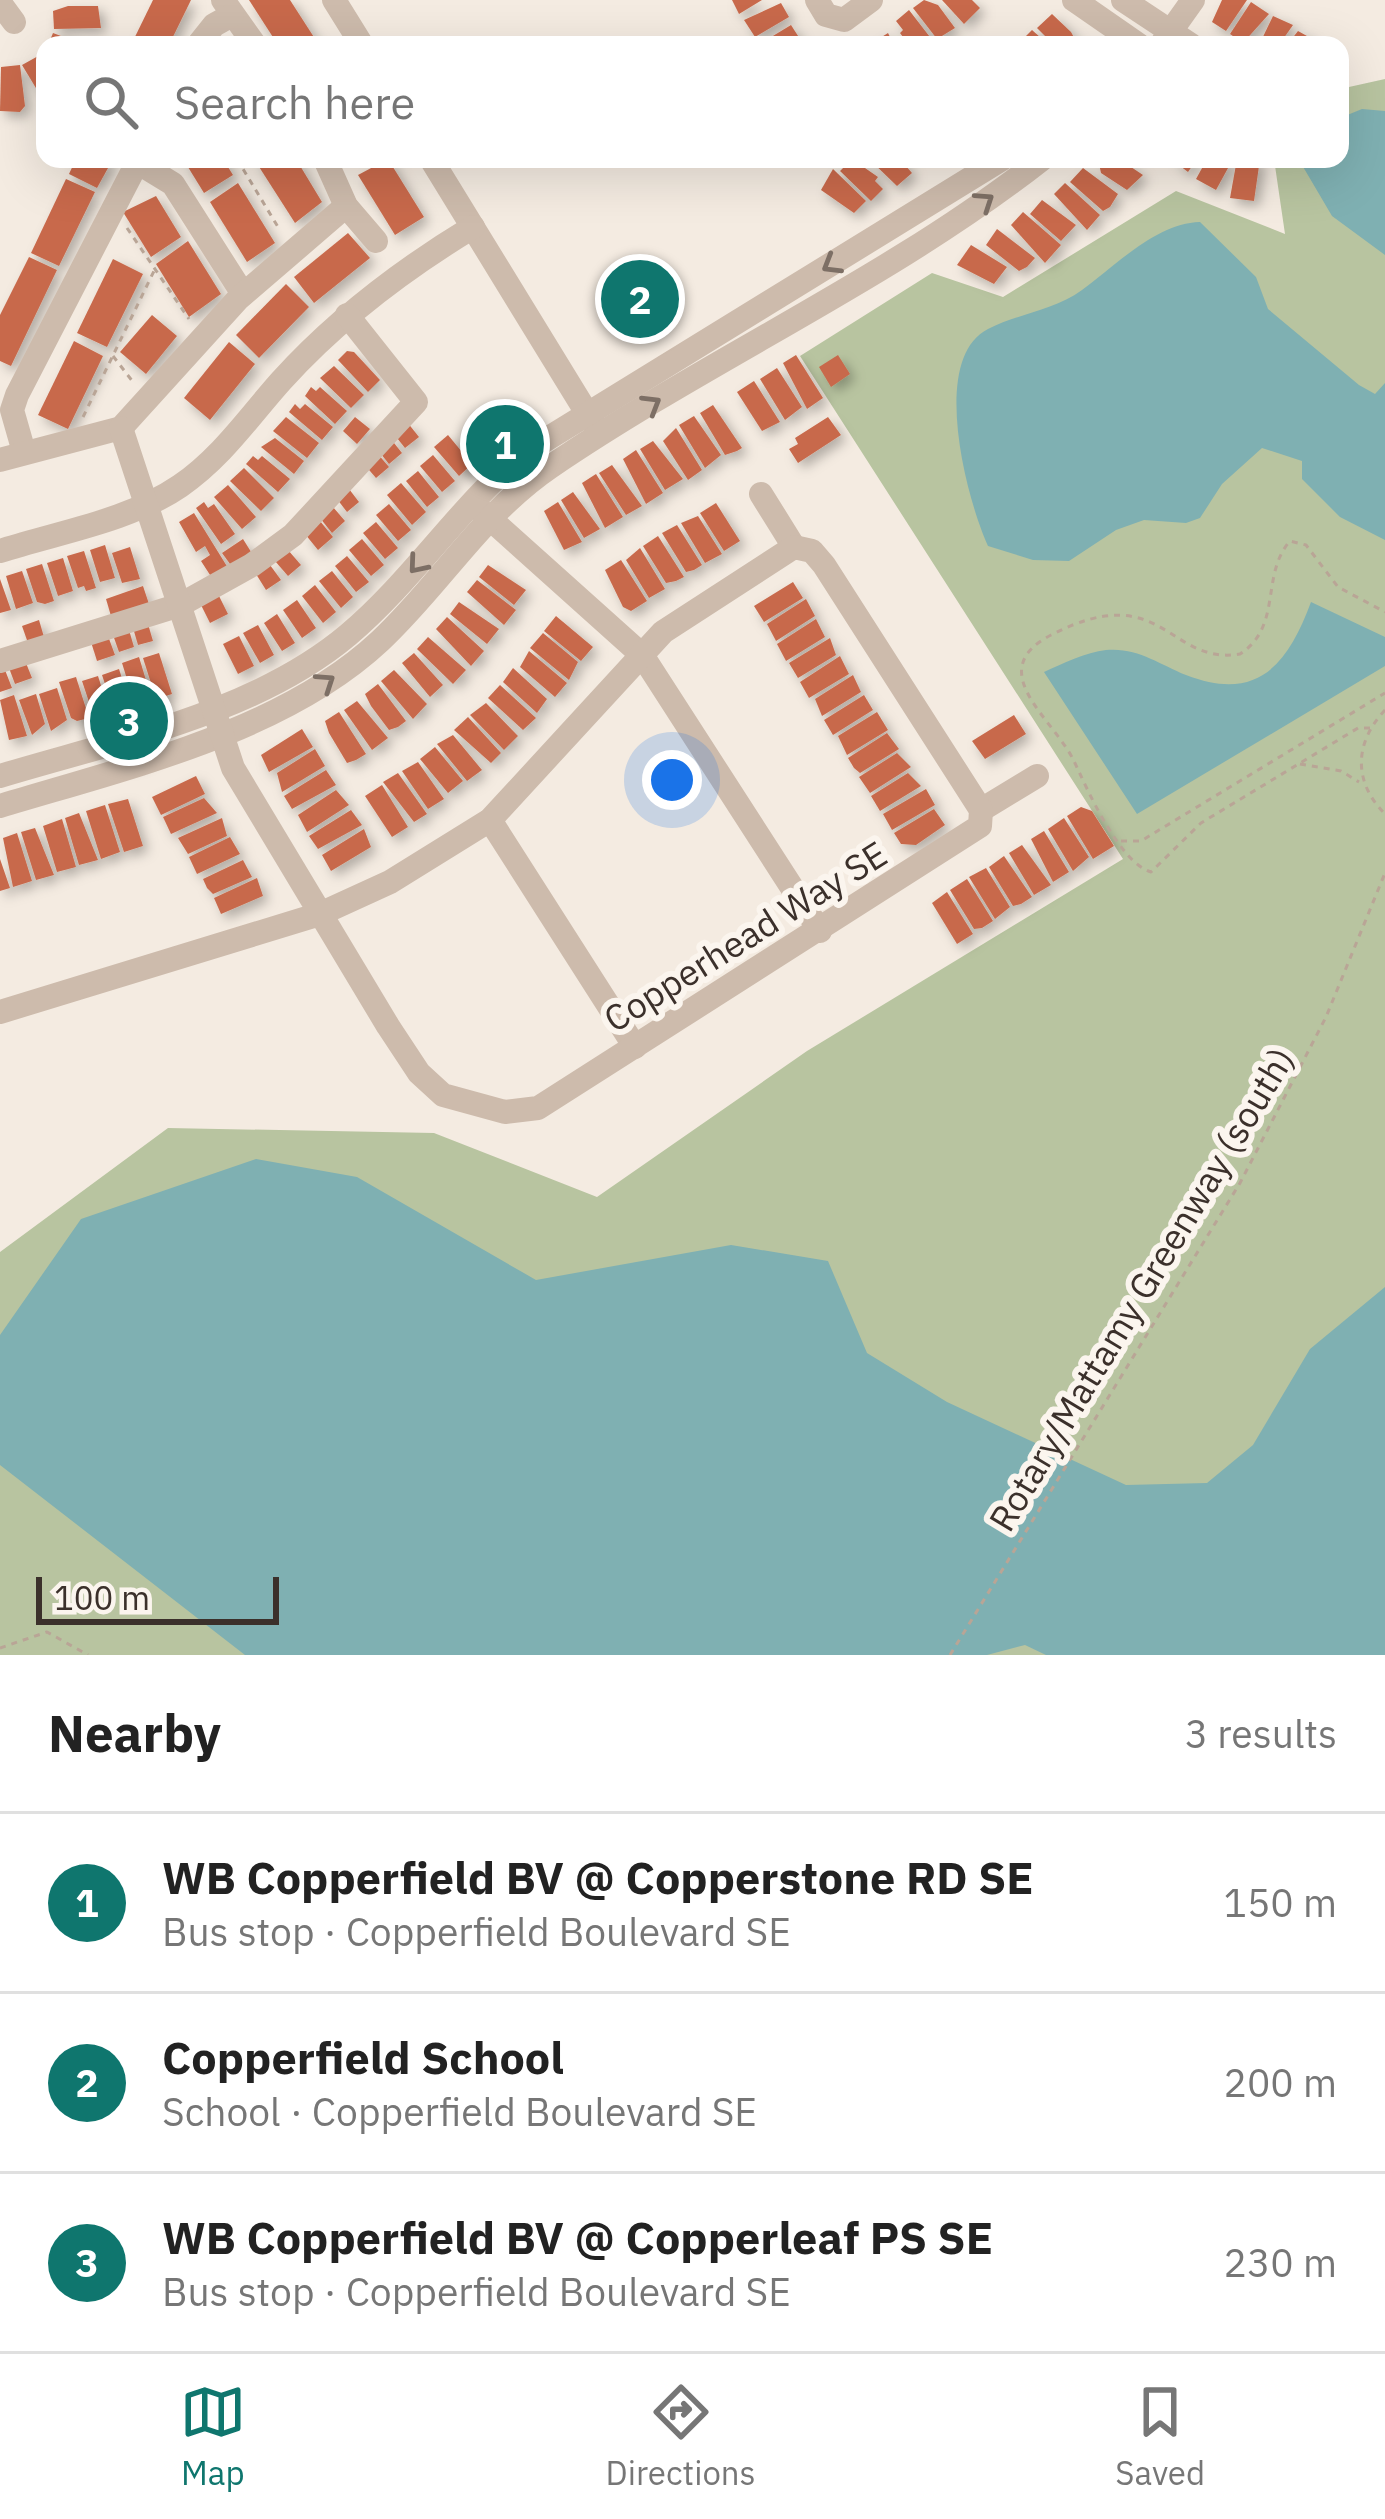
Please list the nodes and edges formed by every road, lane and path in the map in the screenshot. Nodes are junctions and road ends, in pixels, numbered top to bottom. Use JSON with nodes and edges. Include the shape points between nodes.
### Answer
{"nodes":[{"id":1,"x":334,"y":0,"type":"edge"},
{"id":2,"x":817,"y":0,"type":"edge"},
{"id":3,"x":871,"y":0,"type":"edge"},
{"id":4,"x":1074,"y":0,"type":"edge"},
{"id":5,"x":1124,"y":0,"type":"edge"},
{"id":6,"x":1193,"y":0,"type":"edge"},
{"id":7,"x":228,"y":7,"type":"edge"},
{"id":8,"x":1152,"y":8,"type":"edge"},
{"id":9,"x":205,"y":36,"type":"edge"},
{"id":10,"x":249,"y":36,"type":"edge"},
{"id":11,"x":355,"y":36,"type":"edge"},
{"id":12,"x":1122,"y":36,"type":"edge"},
{"id":13,"x":1135,"y":36,"type":"edge"},
{"id":14,"x":1171,"y":36,"type":"edge"},
{"id":15,"x":1176,"y":36,"type":"edge"},
{"id":16,"x":134,"y":168,"type":"edge"},
{"id":17,"x":149,"y":168,"type":"edge"},
{"id":18,"x":242,"y":168,"type":"edge"},
{"id":19,"x":329,"y":168,"type":"edge"},
{"id":20,"x":437,"y":168,"type":"edge"},
{"id":21,"x":987,"y":168,"type":"edge"},
{"id":22,"x":1029,"y":168,"type":"edge"},
{"id":23,"x":346,"y":206,"type":"junction"},
{"id":24,"x":121,"y":218,"type":"dead end"},
{"id":25,"x":278,"y":227,"type":"dead end"},
{"id":26,"x":473,"y":227,"type":"junction"},
{"id":27,"x":376,"y":241,"type":"dead end"},
{"id":28,"x":154,"y":271,"type":"junction"},
{"id":29,"x":243,"y":294,"type":"junction"},
{"id":30,"x":347,"y":315,"type":"junction"},
{"id":31,"x":200,"y":327,"type":"dead end"},
{"id":32,"x":113,"y":356,"type":"junction"},
{"id":33,"x":142,"y":392,"type":"dead end"},
{"id":34,"x":586,"y":412,"type":"junction"},
{"id":35,"x":80,"y":424,"type":"dead end"},
{"id":36,"x":121,"y":428,"type":"junction"},
{"id":37,"x":600,"y":435,"type":"junction"},
{"id":38,"x":12,"y":456,"type":"edge"},
{"id":39,"x":761,"y":494,"type":"dead end"},
{"id":40,"x":148,"y":504,"type":"junction"},
{"id":41,"x":480,"y":510,"type":"junction"},
{"id":42,"x":794,"y":547,"type":"junction"},
{"id":43,"x":0,"y":550,"type":"edge"},
{"id":44,"x":180,"y":605,"type":"junction"},
{"id":45,"x":1385,"y":612,"type":"edge"},
{"id":46,"x":641,"y":655,"type":"junction"},
{"id":47,"x":0,"y":661,"type":"edge"},
{"id":48,"x":1385,"y":693,"type":"edge"},
{"id":49,"x":1385,"y":710,"type":"edge"},
{"id":50,"x":218,"y":720,"type":"junction"},
{"id":51,"x":1370,"y":728,"type":"junction"},
{"id":52,"x":1298,"y":764,"type":"junction"},
{"id":53,"x":0,"y":776,"type":"edge"},
{"id":54,"x":1037,"y":776,"type":"dead end"},
{"id":55,"x":1362,"y":784,"type":"junction"},
{"id":56,"x":0,"y":806,"type":"edge"},
{"id":57,"x":981,"y":810,"type":"junction"},
{"id":58,"x":1385,"y":814,"type":"edge"},
{"id":59,"x":490,"y":820,"type":"junction"},
{"id":60,"x":1119,"y":841,"type":"junction"},
{"id":61,"x":1385,"y":873,"type":"edge"},
{"id":62,"x":320,"y":914,"type":"junction"},
{"id":63,"x":820,"y":931,"type":"junction"},
{"id":64,"x":0,"y":1012,"type":"edge"},
{"id":65,"x":635,"y":1047,"type":"junction"},
{"id":66,"x":0,"y":1648,"type":"edge"},
{"id":67,"x":88,"y":1655,"type":"edge"},
{"id":68,"x":950,"y":1655,"type":"edge"}],
"edges":[{"from":1,"to":11,"type":"street"},
{"from":2,"to":3,"type":"street","via":[[826,15],[844,20]]},
{"from":4,"to":12,"type":"street"},
{"from":5,"to":8,"type":"street"},
{"from":6,"to":15,"type":"street"},
{"from":7,"to":9,"type":"street"},
{"from":7,"to":10,"type":"street"},
{"from":8,"to":13,"type":"street"},
{"from":8,"to":14,"type":"street"},
{"from":16,"to":38,"type":"street","via":[[16,395]]},
{"from":17,"to":29,"type":"street","via":[[172,184]]},
{"from":18,"to":25,"type":"path"},
{"from":19,"to":23,"type":"street"},
{"from":20,"to":26,"type":"street"},
{"from":21,"to":34,"type":"street","one_way":true},
{"from":37,"to":22,"type":"street","one_way":true},
{"from":23,"to":27,"type":"street"},
{"from":23,"to":29,"type":"street"},
{"from":24,"to":28,"type":"path"},
{"from":26,"to":30,"type":"street"},
{"from":26,"to":34,"type":"street"},
{"from":28,"to":31,"type":"path","via":[[178,310]]},
{"from":28,"to":32,"type":"path"},
{"from":29,"to":36,"type":"street"},
{"from":30,"to":40,"type":"street","via":[[218,454]]},
{"from":30,"to":44,"type":"street","via":[[416,402],[293,536]]},
{"from":32,"to":33,"type":"path"},
{"from":32,"to":35,"type":"path"},
{"from":34,"to":37,"type":"street"},
{"from":34,"to":41,"type":"street","via":[[520,455]]},
{"from":36,"to":38,"type":"street"},
{"from":36,"to":40,"type":"street","name":"Copperhead Way SE"},
{"from":37,"to":41,"type":"street"},
{"from":39,"to":42,"type":"street"},
{"from":40,"to":43,"type":"street"},
{"from":40,"to":44,"type":"street","name":"Copperhead Way SE"},
{"from":41,"to":46,"type":"street"},
{"from":41,"to":50,"type":"street","via":[[403,618],[354,663],[302,698]]},
{"from":42,"to":46,"type":"street","via":[[692,610]]},
{"from":42,"to":57,"type":"street","via":[[824,565]]},
{"from":44,"to":47,"type":"street"},
{"from":44,"to":50,"type":"street","name":"Copperhead Way SE"},
{"from":45,"to":60,"type":"path","via":[[1338,587],[1306,545],[1290,541],[1276,564],[1266,623],[1240,654],[1213,654],[1142,616],[1118,613],[1028,649],[1019,670],[1024,684]]},
{"from":46,"to":59,"type":"street"},
{"from":46,"to":63,"type":"street"},
{"from":48,"to":60,"type":"path","via":[[1142,841]]},
{"from":49,"to":51,"type":"path"},
{"from":50,"to":53,"type":"street"},
{"from":50,"to":56,"type":"street"},
{"from":50,"to":62,"type":"street","name":"Copperhead Way SE","via":[[233,768]]},
{"from":51,"to":52,"type":"path"},
{"from":51,"to":55,"type":"path"},
{"from":52,"to":55,"type":"path"},
{"from":52,"to":60,"type":"path","via":[[1190,831],[1158,869],[1143,870]]},
{"from":54,"to":57,"type":"street","name":"Copperhead Way SE"},
{"from":55,"to":58,"type":"path"},
{"from":57,"to":63,"type":"street","name":"Copperhead Way SE","via":[[968,838]]},
{"from":59,"to":62,"type":"street"},
{"from":59,"to":65,"type":"street"},
{"from":61,"to":68,"type":"path","name":"Rotary/Mattamy Greenway (south)","via":[[1290,1090]]},
{"from":62,"to":64,"type":"street"},
{"from":62,"to":65,"type":"street","name":"Copperhead Way SE","via":[[419,1072],[443,1094],[505,1112],[538,1108]]},
{"from":63,"to":65,"type":"street","name":"Copperhead Way SE"},
{"from":66,"to":67,"type":"path","via":[[47,1632]]}]}
